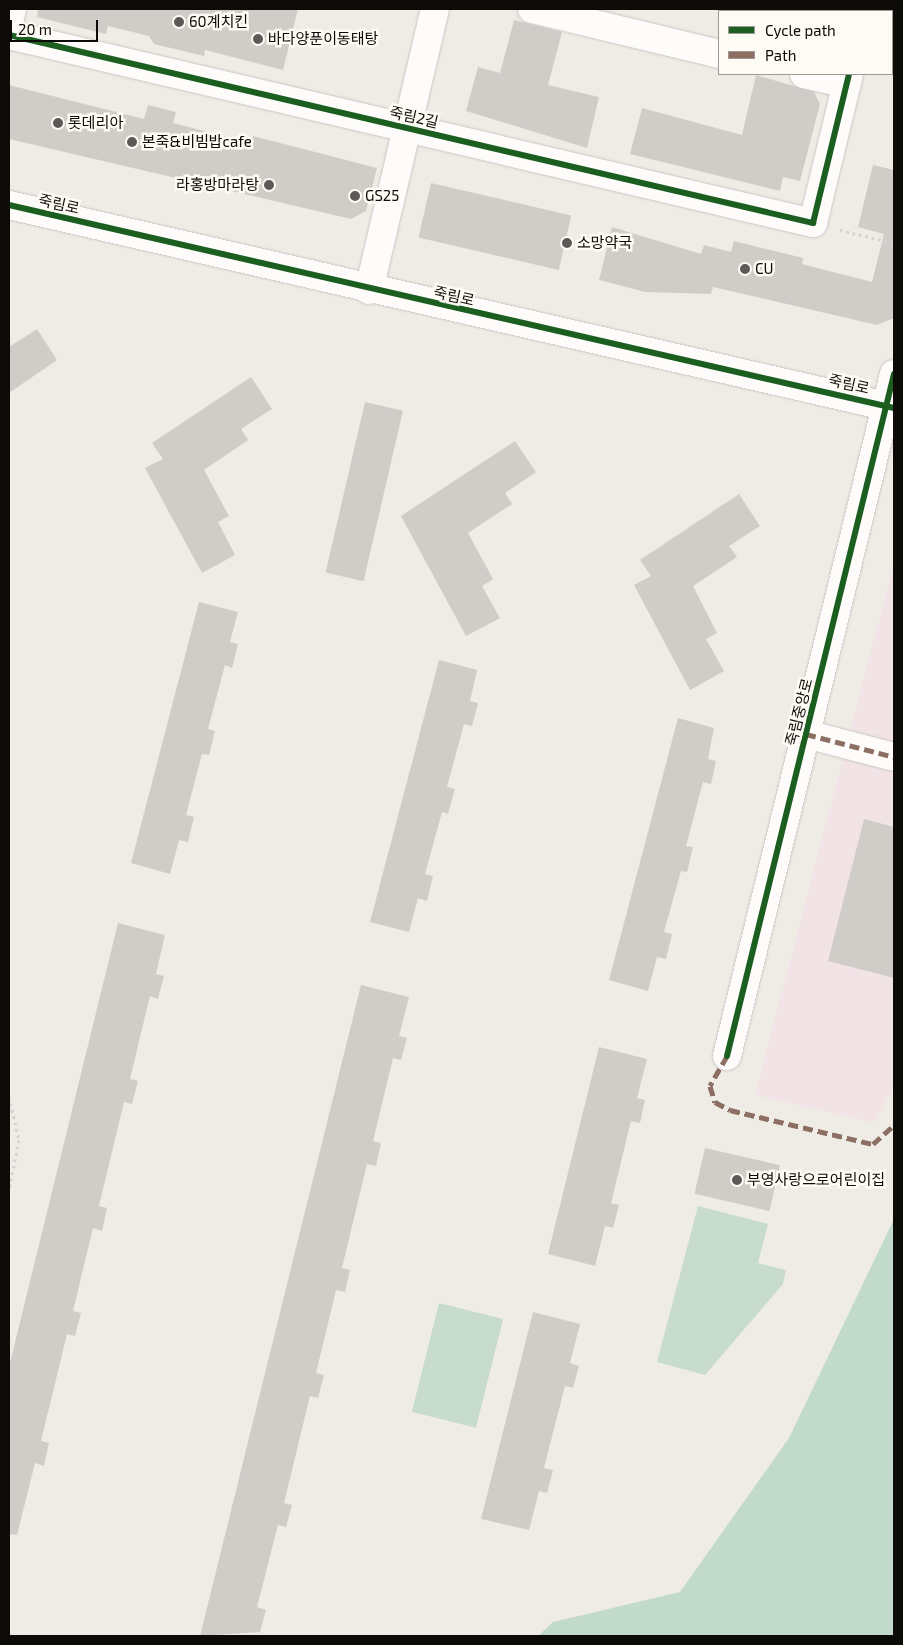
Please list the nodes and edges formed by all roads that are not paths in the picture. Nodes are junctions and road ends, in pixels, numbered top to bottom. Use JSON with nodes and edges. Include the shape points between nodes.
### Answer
{"nodes":[{"id":1,"x":12,"y":9,"type":"edge"},
{"id":2,"x":436,"y":9,"type":"edge"},
{"id":3,"x":532,"y":9,"type":"edge"},
{"id":4,"x":9,"y":23,"type":"edge"},
{"id":5,"x":9,"y":36,"type":"edge"},
{"id":6,"x":718,"y":54,"type":"edge"},
{"id":7,"x":813,"y":75,"type":"edge"},
{"id":8,"x":848,"y":79,"type":"edge"},
{"id":9,"x":407,"y":128,"type":"junction"},
{"id":10,"x":9,"y":205,"type":"edge"},
{"id":11,"x":369,"y":290,"type":"junction"},
{"id":12,"x":894,"y":374,"type":"edge"},
{"id":13,"x":890,"y":407,"type":"edge"},
{"id":14,"x":806,"y":734,"type":"junction"},
{"id":15,"x":894,"y":757,"type":"edge"},
{"id":16,"x":727,"y":1056,"type":"dead end"}],
"edges":[{"from":1,"to":4,"type":"street"},
{"from":2,"to":9,"type":"street","name":"죽림2길"},
{"from":3,"to":6,"type":"street"},
{"from":5,"to":9,"type":"street","name":"죽림2길"},
{"from":7,"to":8,"type":"street"},
{"from":8,"to":9,"type":"street","name":"죽림2길","via":[[813,223]]},
{"from":9,"to":11,"type":"street","name":"죽림2길"},
{"from":10,"to":11,"type":"street","name":"죽림로"},
{"from":11,"to":13,"type":"street","name":"죽림로"},
{"from":12,"to":13,"type":"street","name":"죽림중앙로"},
{"from":13,"to":14,"type":"street","name":"죽림중앙로"},
{"from":14,"to":15,"type":"street"},
{"from":14,"to":16,"type":"street","name":"죽림중앙로"}]}
